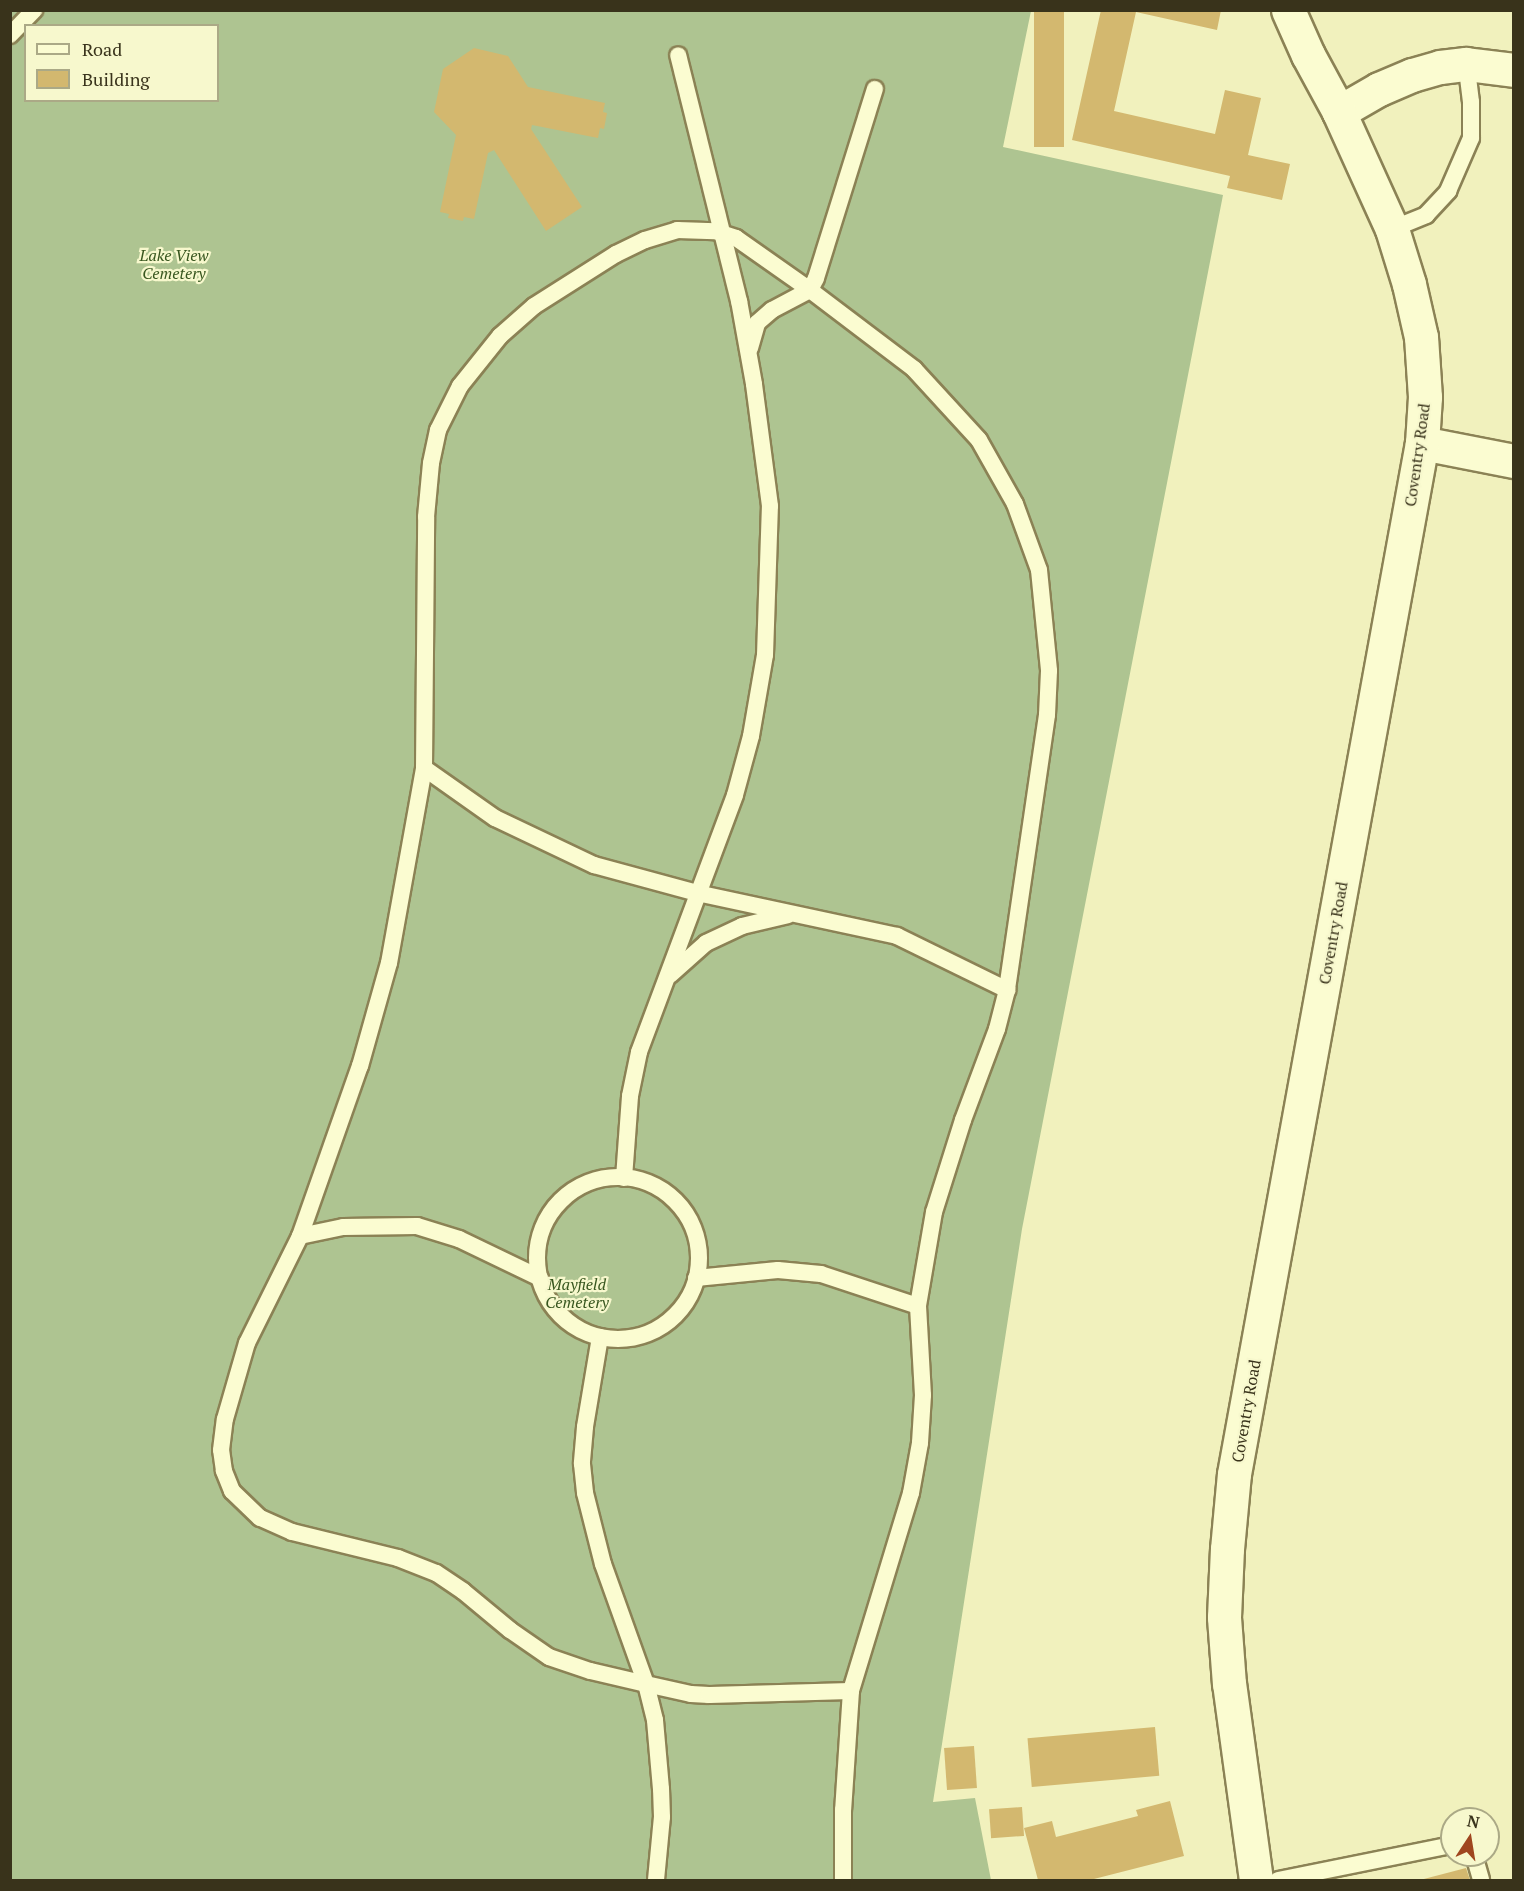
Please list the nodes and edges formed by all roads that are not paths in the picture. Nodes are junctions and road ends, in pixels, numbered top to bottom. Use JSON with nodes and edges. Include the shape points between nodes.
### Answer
{"nodes":[{"id":1,"x":34,"y":10,"type":"edge"},
{"id":2,"x":1288,"y":10,"type":"edge"},
{"id":3,"x":10,"y":35,"type":"edge"},
{"id":4,"x":678,"y":55,"type":"dead end"},
{"id":5,"x":1466,"y":64,"type":"junction"},
{"id":6,"x":1514,"y":70,"type":"edge"},
{"id":7,"x":875,"y":89,"type":"dead end"},
{"id":8,"x":1339,"y":112,"type":"junction"},
{"id":9,"x":1392,"y":228,"type":"junction"},
{"id":10,"x":720,"y":233,"type":"junction"},
{"id":11,"x":810,"y":290,"type":"junction"},
{"id":12,"x":748,"y":352,"type":"junction"},
{"id":13,"x":1422,"y":443,"type":"junction"},
{"id":14,"x":1514,"y":461,"type":"edge"},
{"id":15,"x":424,"y":768,"type":"junction"},
{"id":16,"x":697,"y":892,"type":"junction"},
{"id":17,"x":797,"y":913,"type":"junction"},
{"id":18,"x":663,"y":982,"type":"junction"},
{"id":19,"x":1006,"y":990,"type":"junction"},
{"id":20,"x":624,"y":1178,"type":"junction"},
{"id":21,"x":300,"y":1236,"type":"junction"},
{"id":22,"x":540,"y":1278,"type":"junction"},
{"id":23,"x":696,"y":1278,"type":"junction"},
{"id":24,"x":918,"y":1306,"type":"junction"},
{"id":25,"x":600,"y":1337,"type":"junction"},
{"id":26,"x":646,"y":1684,"type":"junction"},
{"id":27,"x":851,"y":1691,"type":"junction"},
{"id":28,"x":1440,"y":1848,"type":"edge"},
{"id":29,"x":1335,"y":1875,"type":"edge"},
{"id":30,"x":656,"y":1881,"type":"edge"},
{"id":31,"x":843,"y":1881,"type":"edge"},
{"id":32,"x":1256,"y":1881,"type":"edge"},
{"id":33,"x":1278,"y":1881,"type":"edge"}],
"edges":[{"from":1,"to":3,"type":"lane"},
{"from":2,"to":8,"type":"street","name":"Coventry Road"},
{"from":4,"to":10,"type":"lane"},
{"from":5,"to":6,"type":"street"},
{"from":5,"to":8,"type":"street","via":[[1412,75]]},
{"from":5,"to":9,"type":"lane","via":[[1471,138],[1448,191],[1426,214]]},
{"from":7,"to":11,"type":"lane"},
{"from":8,"to":9,"type":"street","name":"Coventry Road"},
{"from":9,"to":13,"type":"street","name":"Coventry Road","via":[[1421,337],[1425,397]]},
{"from":10,"to":11,"type":"lane","via":[[736,238]]},
{"from":10,"to":12,"type":"lane"},
{"from":10,"to":15,"type":"lane","via":[[677,230],[616,254],[534,306],[500,336],[460,386],[438,430],[431,463],[426,517]]},
{"from":11,"to":12,"type":"lane","via":[[772,310],[757,323]]},
{"from":11,"to":19,"type":"lane","via":[[914,369],[979,440],[1015,504],[1038,570],[1049,670],[1047,715]]},
{"from":12,"to":16,"type":"lane","via":[[770,506],[765,655],[751,736],[735,795]]},
{"from":13,"to":14,"type":"street"},
{"from":13,"to":32,"type":"street","name":"Coventry Road","via":[[1234,1474],[1224,1617],[1230,1696]]},
{"from":15,"to":16,"type":"lane","via":[[495,818],[594,865]]},
{"from":15,"to":21,"type":"lane","via":[[388,963],[360,1066]]},
{"from":16,"to":17,"type":"lane"},
{"from":16,"to":18,"type":"lane"},
{"from":17,"to":18,"type":"lane","via":[[742,926],[706,943]]},
{"from":17,"to":19,"type":"lane","via":[[897,936]]},
{"from":18,"to":20,"type":"lane","via":[[639,1052],[630,1096]]},
{"from":19,"to":24,"type":"lane","via":[[997,1029],[934,1212]]},
{"from":20,"to":22,"type":"lane","via":[[589,1182],[567,1195],[550,1213],[539,1236],[536,1261]]},
{"from":20,"to":23,"type":"lane","via":[[641,1180],[665,1192],[684,1211],[696,1236]]},
{"from":21,"to":22,"type":"lane","via":[[343,1227],[417,1226],[459,1239]]},
{"from":21,"to":26,"type":"lane","via":[[247,1343],[225,1419],[221,1450],[232,1491],[260,1518],[292,1532],[398,1558],[436,1573],[549,1657]]},
{"from":22,"to":25,"type":"lane","via":[[556,1311],[577,1329]]},
{"from":23,"to":24,"type":"lane","via":[[778,1270],[821,1274]]},
{"from":23,"to":25,"type":"lane","via":[[678,1313],[657,1329],[631,1339]]},
{"from":24,"to":27,"type":"lane","via":[[923,1395],[920,1443],[911,1493]]},
{"from":25,"to":26,"type":"lane","via":[[585,1427],[585,1493],[603,1564]]},
{"from":26,"to":27,"type":"lane","via":[[709,1695]]},
{"from":26,"to":30,"type":"lane","via":[[655,1720],[661,1789]]},
{"from":27,"to":31,"type":"lane"},
{"from":28,"to":29,"type":"lane"},
{"from":29,"to":33,"type":"lane"}]}
